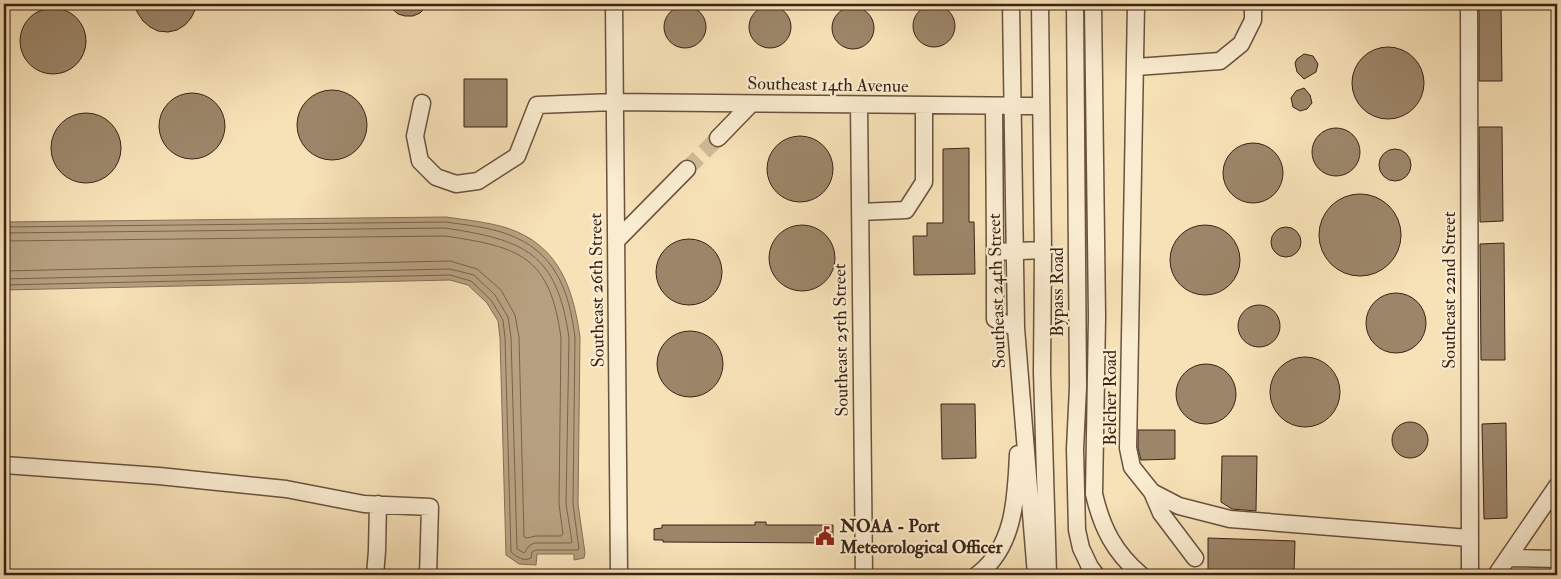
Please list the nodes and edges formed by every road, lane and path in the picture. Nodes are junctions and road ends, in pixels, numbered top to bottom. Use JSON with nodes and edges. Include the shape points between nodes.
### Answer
{"nodes":[{"id":1,"x":614,"y":4,"type":"edge"},
{"id":2,"x":1011,"y":4,"type":"edge"},
{"id":3,"x":1040,"y":4,"type":"edge"},
{"id":4,"x":1075,"y":4,"type":"edge"},
{"id":5,"x":1093,"y":4,"type":"edge"},
{"id":6,"x":1136,"y":4,"type":"edge"},
{"id":7,"x":1253,"y":4,"type":"edge"},
{"id":8,"x":1469,"y":4,"type":"edge"},
{"id":9,"x":1136,"y":67,"type":"junction"},
{"id":10,"x":614,"y":102,"type":"junction"},
{"id":11,"x":422,"y":103,"type":"dead end"},
{"id":12,"x":751,"y":104,"type":"junction"},
{"id":13,"x":859,"y":105,"type":"junction"},
{"id":14,"x":924,"y":106,"type":"junction"},
{"id":15,"x":994,"y":106,"type":"junction"},
{"id":16,"x":1012,"y":106,"type":"junction"},
{"id":17,"x":1041,"y":106,"type":"junction"},
{"id":18,"x":718,"y":138,"type":"tunnel mouth"},
{"id":19,"x":687,"y":169,"type":"tunnel mouth"},
{"id":20,"x":860,"y":212,"type":"junction"},
{"id":21,"x":616,"y":241,"type":"junction"},
{"id":22,"x":1043,"y":250,"type":"junction"},
{"id":23,"x":1014,"y":251,"type":"junction"},
{"id":24,"x":995,"y":252,"type":"junction"},
{"id":25,"x":1016,"y":328,"type":"junction"},
{"id":26,"x":1021,"y":394,"type":"junction"},
{"id":27,"x":4,"y":464,"type":"edge"},
{"id":28,"x":1557,"y":486,"type":"edge"},
{"id":29,"x":1152,"y":492,"type":"junction"},
{"id":30,"x":378,"y":504,"type":"junction"},
{"id":31,"x":1469,"y":538,"type":"junction"},
{"id":32,"x":1195,"y":558,"type":"dead end"},
{"id":33,"x":1508,"y":558,"type":"junction"},
{"id":34,"x":1557,"y":559,"type":"edge"},
{"id":35,"x":374,"y":575,"type":"edge"},
{"id":36,"x":428,"y":575,"type":"edge"},
{"id":37,"x":619,"y":575,"type":"edge"},
{"id":38,"x":864,"y":575,"type":"edge"},
{"id":39,"x":977,"y":575,"type":"edge"},
{"id":40,"x":1036,"y":575,"type":"edge"},
{"id":41,"x":1048,"y":575,"type":"edge"},
{"id":42,"x":1096,"y":575,"type":"edge"},
{"id":43,"x":1141,"y":575,"type":"edge"},
{"id":44,"x":1470,"y":575,"type":"edge"},
{"id":45,"x":1496,"y":575,"type":"edge"}],
"edges":[{"from":1,"to":10,"type":"street","name":"Southeast 26th Street"},
{"from":2,"to":16,"type":"street","name":"Southeast 24th Street"},
{"from":3,"to":17,"type":"street"},
{"from":4,"to":42,"type":"street","name":"Bypass Road","via":[[1076,530],[1081,548]]},
{"from":5,"to":43,"type":"street","via":[[1097,307],[1094,494],[1105,531],[1126,562]]},
{"from":6,"to":9,"type":"street","name":"Belcher Road"},
{"from":7,"to":9,"type":"street","via":[[1253,20],[1241,44],[1220,60]]},
{"from":8,"to":31,"type":"street","name":"Southeast 22nd Street"},
{"from":9,"to":29,"type":"street","name":"Belcher Road","via":[[1128,448],[1132,466]]},
{"from":10,"to":11,"type":"street","name":"Southeast 14th Avenue","via":[[537,105],[517,156],[478,181],[456,184],[436,177],[420,161],[415,136]]},
{"from":10,"to":12,"type":"street","name":"Southeast 14th Avenue"},
{"from":10,"to":21,"type":"street","name":"Southeast 26th Street"},
{"from":12,"to":13,"type":"street","name":"Southeast 14th Avenue"},
{"from":12,"to":18,"type":"street"},
{"from":13,"to":14,"type":"street","name":"Southeast 14th Avenue"},
{"from":13,"to":20,"type":"street","name":"Southeast 25th Street"},
{"from":14,"to":15,"type":"street","name":"Southeast 14th Avenue"},
{"from":14,"to":20,"type":"street","via":[[924,182],[906,210]]},
{"from":15,"to":16,"type":"street","name":"Southeast 14th Avenue"},
{"from":15,"to":24,"type":"street"},
{"from":16,"to":17,"type":"street","name":"Southeast 14th Avenue"},
{"from":16,"to":23,"type":"street","name":"Southeast 24th Street"},
{"from":17,"to":22,"type":"street"},
{"from":19,"to":21,"type":"street"},
{"from":20,"to":38,"type":"street","name":"Southeast 25th Street"},
{"from":21,"to":37,"type":"street","name":"Southeast 26th Street"},
{"from":22,"to":23,"type":"street"},
{"from":22,"to":41,"type":"street","via":[[1042,382]]},
{"from":23,"to":24,"type":"street"},
{"from":23,"to":25,"type":"street","name":"Southeast 24th Street"},
{"from":24,"to":25,"type":"street","via":[[995,319]]},
{"from":25,"to":26,"type":"street","name":"Southeast 24th Street"},
{"from":26,"to":39,"type":"street","via":[[1012,515],[996,556]]},
{"from":26,"to":40,"type":"street","name":"Southeast 24th Street"},
{"from":27,"to":30,"type":"street","via":[[286,489]]},
{"from":28,"to":33,"type":"street"},
{"from":29,"to":31,"type":"street","name":"Belcher Road","via":[[1179,506],[1230,519]]},
{"from":29,"to":32,"type":"street","via":[[1161,513]]},
{"from":30,"to":35,"type":"street"},
{"from":30,"to":36,"type":"street","via":[[430,507]]},
{"from":31,"to":44,"type":"street","name":"Southeast 22nd Street"},
{"from":33,"to":34,"type":"street"},
{"from":33,"to":45,"type":"street"}]}
